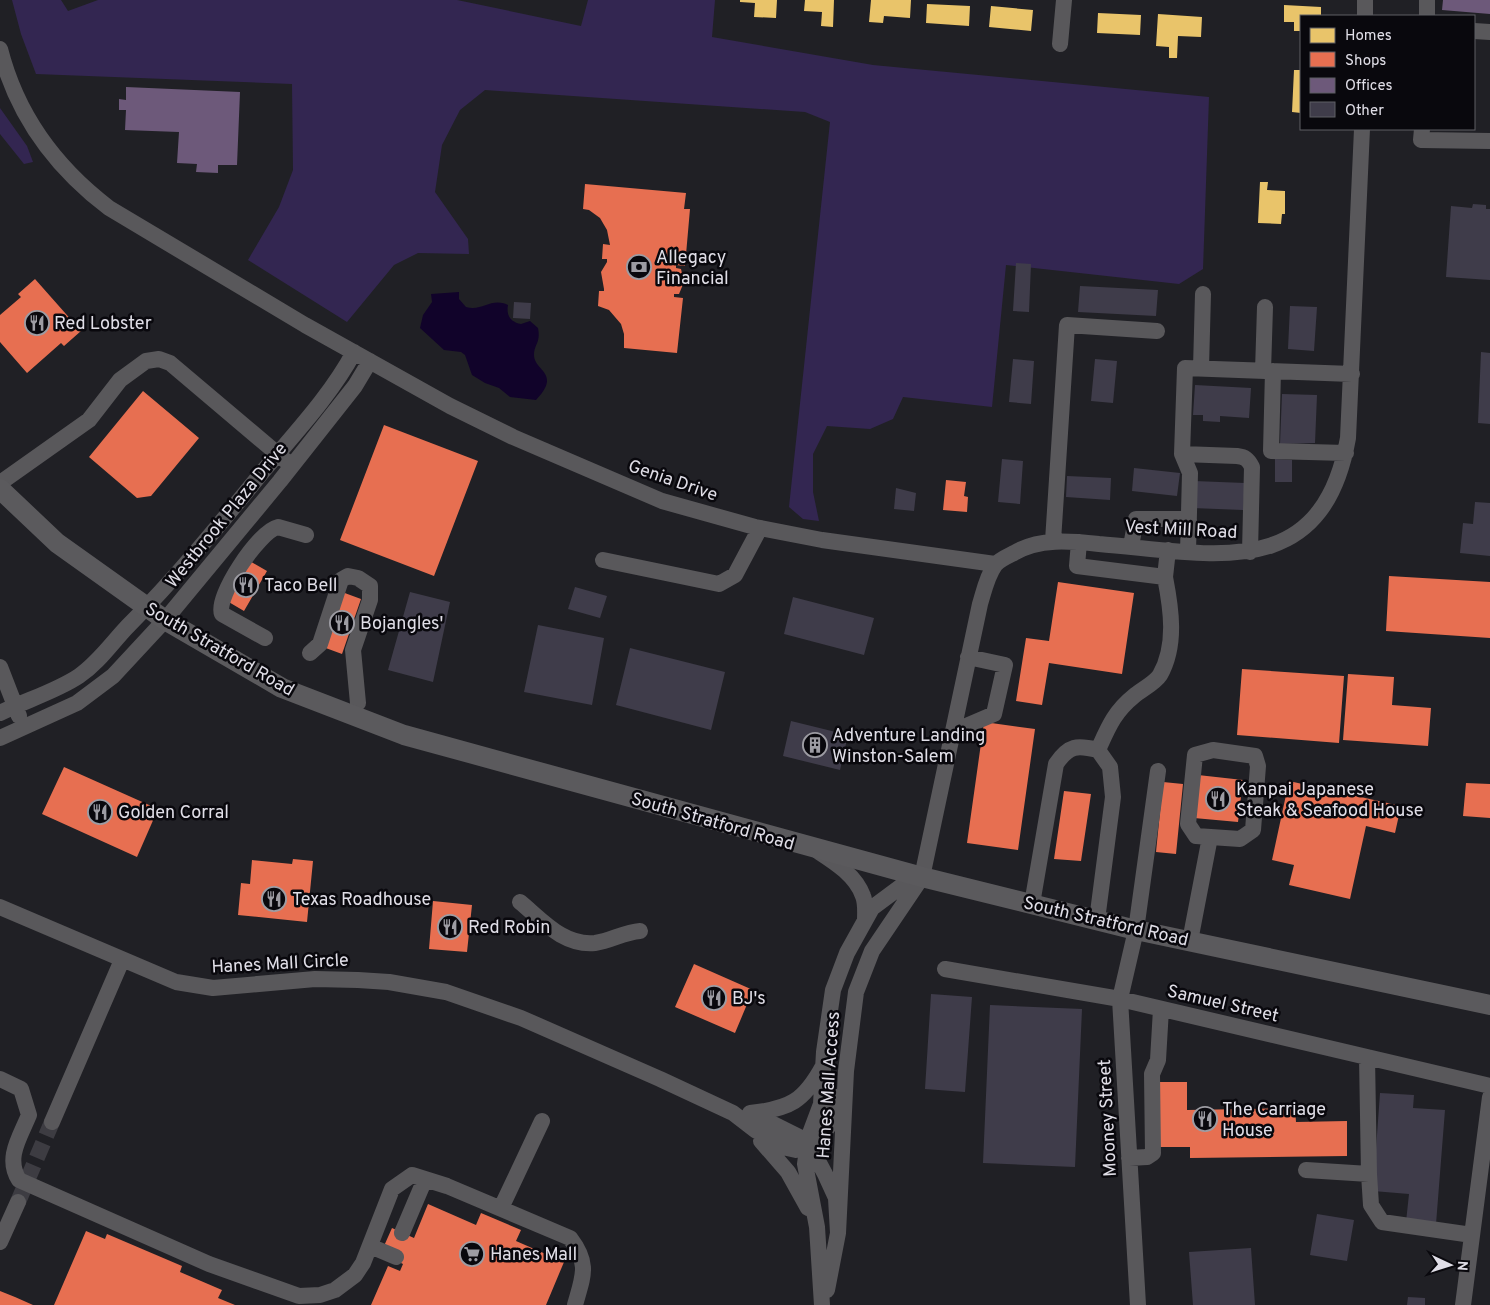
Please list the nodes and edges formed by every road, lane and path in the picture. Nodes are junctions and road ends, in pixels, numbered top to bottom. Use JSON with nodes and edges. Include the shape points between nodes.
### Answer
{"nodes":[{"id":1,"x":1064,"y":0,"type":"edge"},
{"id":2,"x":1365,"y":0,"type":"edge"},
{"id":3,"x":1427,"y":0,"type":"edge"},
{"id":4,"x":1365,"y":15,"type":"edge"},
{"id":5,"x":1427,"y":15,"type":"edge"},
{"id":6,"x":1475,"y":31,"type":"edge"},
{"id":7,"x":1490,"y":32,"type":"edge"},
{"id":8,"x":1060,"y":44,"type":"dead end"},
{"id":9,"x":0,"y":49,"type":"edge"},
{"id":10,"x":1362,"y":130,"type":"edge"},
{"id":11,"x":1422,"y":130,"type":"edge"},
{"id":12,"x":1490,"y":141,"type":"edge"},
{"id":13,"x":1203,"y":294,"type":"dead end"},
{"id":14,"x":1265,"y":307,"type":"dead end"},
{"id":15,"x":1158,"y":331,"type":"dead end"},
{"id":16,"x":362,"y":357,"type":"junction"},
{"id":17,"x":1201,"y":368,"type":"junction"},
{"id":18,"x":1268,"y":371,"type":"junction"},
{"id":19,"x":1352,"y":374,"type":"junction"},
{"id":20,"x":1346,"y":453,"type":"junction"},
{"id":21,"x":277,"y":454,"type":"junction"},
{"id":22,"x":1182,"y":454,"type":"junction"},
{"id":23,"x":292,"y":466,"type":"junction"},
{"id":24,"x":0,"y":483,"type":"edge"},
{"id":25,"x":0,"y":489,"type":"edge"},
{"id":26,"x":1188,"y":519,"type":"junction"},
{"id":27,"x":760,"y":528,"type":"junction"},
{"id":28,"x":306,"y":535,"type":"dead end"},
{"id":29,"x":1053,"y":542,"type":"junction"},
{"id":30,"x":1079,"y":542,"type":"junction"},
{"id":31,"x":1131,"y":546,"type":"junction"},
{"id":32,"x":1168,"y":550,"type":"junction"},
{"id":33,"x":1188,"y":552,"type":"junction"},
{"id":34,"x":1250,"y":552,"type":"junction"},
{"id":35,"x":603,"y":560,"type":"dead end"},
{"id":36,"x":996,"y":564,"type":"junction"},
{"id":37,"x":1165,"y":576,"type":"junction"},
{"id":38,"x":146,"y":608,"type":"junction"},
{"id":39,"x":166,"y":620,"type":"junction"},
{"id":40,"x":265,"y":638,"type":"dead end"},
{"id":41,"x":310,"y":653,"type":"dead end"},
{"id":42,"x":968,"y":657,"type":"junction"},
{"id":43,"x":0,"y":667,"type":"edge"},
{"id":44,"x":358,"y":703,"type":"dead end"},
{"id":45,"x":15,"y":706,"type":"junction"},
{"id":46,"x":0,"y":714,"type":"edge"},
{"id":47,"x":24,"y":727,"type":"junction"},
{"id":48,"x":952,"y":732,"type":"junction"},
{"id":49,"x":0,"y":738,"type":"edge"},
{"id":50,"x":1098,"y":750,"type":"junction"},
{"id":51,"x":1158,"y":771,"type":"dead end"},
{"id":52,"x":1210,"y":837,"type":"junction"},
{"id":53,"x":812,"y":848,"type":"junction"},
{"id":54,"x":922,"y":877,"type":"junction"},
{"id":55,"x":520,"y":902,"type":"dead end"},
{"id":56,"x":1032,"y":904,"type":"junction"},
{"id":57,"x":0,"y":906,"type":"edge"},
{"id":58,"x":865,"y":920,"type":"junction"},
{"id":59,"x":1097,"y":920,"type":"junction"},
{"id":60,"x":1136,"y":930,"type":"junction"},
{"id":61,"x":640,"y":931,"type":"dead end"},
{"id":62,"x":1190,"y":941,"type":"junction"},
{"id":63,"x":122,"y":960,"type":"junction"},
{"id":64,"x":944,"y":969,"type":"dead end"},
{"id":65,"x":1120,"y":999,"type":"junction"},
{"id":66,"x":1490,"y":1005,"type":"edge"},
{"id":67,"x":1161,"y":1008,"type":"junction"},
{"id":68,"x":1367,"y":1057,"type":"junction"},
{"id":69,"x":824,"y":1064,"type":"junction"},
{"id":70,"x":846,"y":1071,"type":"junction"},
{"id":71,"x":0,"y":1079,"type":"edge"},
{"id":72,"x":1490,"y":1086,"type":"edge"},
{"id":73,"x":1490,"y":1097,"type":"edge"},
{"id":74,"x":733,"y":1113,"type":"junction"},
{"id":75,"x":752,"y":1113,"type":"junction"},
{"id":76,"x":542,"y":1121,"type":"dead end"},
{"id":77,"x":52,"y":1122,"type":"tunnel mouth"},
{"id":78,"x":807,"y":1147,"type":"junction"},
{"id":79,"x":1129,"y":1158,"type":"junction"},
{"id":80,"x":1306,"y":1170,"type":"dead end"},
{"id":81,"x":1368,"y":1174,"type":"junction"},
{"id":82,"x":425,"y":1179,"type":"junction"},
{"id":83,"x":18,"y":1202,"type":"tunnel mouth"},
{"id":84,"x":501,"y":1208,"type":"junction"},
{"id":85,"x":817,"y":1227,"type":"junction"},
{"id":86,"x":402,"y":1233,"type":"dead end"},
{"id":87,"x":838,"y":1234,"type":"junction"},
{"id":88,"x":1472,"y":1235,"type":"junction"},
{"id":89,"x":0,"y":1242,"type":"edge"},
{"id":90,"x":370,"y":1246,"type":"junction"},
{"id":91,"x":396,"y":1257,"type":"dead end"},
{"id":92,"x":326,"y":1299,"type":"edge"},
{"id":93,"x":574,"y":1305,"type":"edge"},
{"id":94,"x":823,"y":1305,"type":"edge"},
{"id":95,"x":1138,"y":1305,"type":"edge"},
{"id":96,"x":1463,"y":1305,"type":"edge"}],
"edges":[{"from":1,"to":8,"type":"street"},
{"from":2,"to":4,"type":"street"},
{"from":3,"to":5,"type":"street"},
{"from":6,"to":7,"type":"street"},
{"from":9,"to":16,"type":"street","via":[[15,95],[27,118],[53,156],[87,190],[110,208]]},
{"from":10,"to":19,"type":"street","name":"Vest Mill Road"},
{"from":11,"to":12,"type":"street","via":[[1421,140]]},
{"from":13,"to":17,"type":"street"},
{"from":14,"to":18,"type":"street"},
{"from":15,"to":29,"type":"street","via":[[1067,325]]},
{"from":16,"to":21,"type":"street","name":"Westbrook Plaza Drive","via":[[342,374]]},
{"from":16,"to":23,"type":"street","name":"Westbrook Plaza Drive","via":[[355,386]]},
{"from":16,"to":27,"type":"street","name":"Genia Drive","via":[[513,437],[662,501]]},
{"from":17,"to":18,"type":"street"},
{"from":17,"to":22,"type":"street","via":[[1185,368]]},
{"from":18,"to":19,"type":"street"},
{"from":18,"to":20,"type":"street","via":[[1271,451]]},
{"from":19,"to":20,"type":"street","name":"Vest Mill Road"},
{"from":20,"to":34,"type":"street","name":"Vest Mill Road","via":[[1334,489],[1317,515],[1290,538]]},
{"from":21,"to":23,"type":"street"},
{"from":21,"to":24,"type":"street","via":[[170,363],[159,359],[120,380],[89,420]]},
{"from":21,"to":38,"type":"street","name":"Westbrook Plaza Drive"},
{"from":22,"to":26,"type":"street","via":[[1190,473]]},
{"from":22,"to":34,"type":"street","via":[[1237,456],[1249,461],[1252,467]]},
{"from":23,"to":39,"type":"street","name":"Westbrook Plaza Drive"},
{"from":25,"to":38,"type":"main road","name":"South Stratford Road","via":[[58,544]]},
{"from":26,"to":31,"type":"street","via":[[1136,519]]},
{"from":26,"to":33,"type":"street"},
{"from":27,"to":35,"type":"street","via":[[735,575],[718,584]]},
{"from":27,"to":36,"type":"street","name":"Genia Drive","via":[[822,540]]},
{"from":28,"to":40,"type":"street","via":[[278,527],[264,534],[249,550],[220,603],[222,614]]},
{"from":29,"to":30,"type":"street","name":"Vest Mill Road"},
{"from":29,"to":36,"type":"street","name":"Vest Mill Road","via":[[1026,547]]},
{"from":30,"to":31,"type":"street","name":"Vest Mill Road"},
{"from":30,"to":37,"type":"street","via":[[1077,566]]},
{"from":31,"to":32,"type":"street","name":"Vest Mill Road"},
{"from":32,"to":33,"type":"street","name":"Vest Mill Road"},
{"from":32,"to":37,"type":"street"},
{"from":33,"to":34,"type":"street","name":"Vest Mill Road"},
{"from":36,"to":42,"type":"street","via":[[986,582]]},
{"from":37,"to":50,"type":"street","via":[[1173,615],[1167,657],[1160,676],[1112,719]]},
{"from":38,"to":39,"type":"main road","name":"South Stratford Road"},
{"from":38,"to":45,"type":"street","name":"Westbrook Plaza Drive","via":[[98,661],[79,676]]},
{"from":39,"to":47,"type":"street","name":"Westbrook Plaza Drive","via":[[101,687],[77,703]]},
{"from":39,"to":53,"type":"main road","name":"South Stratford Road","via":[[282,688],[404,735]]},
{"from":41,"to":44,"type":"street","via":[[320,644],[341,580],[348,576],[358,578],[370,586],[370,600],[353,650]]},
{"from":42,"to":48,"type":"street"},
{"from":42,"to":48,"type":"street","via":[[1005,665],[994,714]]},
{"from":43,"to":45,"type":"street"},
{"from":45,"to":46,"type":"street"},
{"from":45,"to":47,"type":"street"},
{"from":47,"to":49,"type":"street"},
{"from":48,"to":54,"type":"street"},
{"from":50,"to":56,"type":"street","via":[[1080,746],[1064,752],[1056,764]]},
{"from":50,"to":59,"type":"street","via":[[1110,767],[1113,797]]},
{"from":51,"to":60,"type":"street","name":"Mooney Street"},
{"from":52,"to":52,"type":"street","via":[[1240,839],[1253,830],[1258,766],[1255,756],[1213,750],[1195,755],[1188,824],[1196,836]]},
{"from":52,"to":62,"type":"street"},
{"from":53,"to":54,"type":"main road","name":"South Stratford Road"},
{"from":53,"to":58,"type":"street","via":[[840,866],[856,883],[864,897]]},
{"from":54,"to":56,"type":"main road","name":"South Stratford Road"},
{"from":54,"to":58,"type":"street","name":"Hanes Mall Access","via":[[907,882],[872,908]]},
{"from":54,"to":70,"type":"street","name":"Hanes Mall Access","via":[[872,951],[863,971],[856,992]]},
{"from":55,"to":61,"type":"street","via":[[562,937],[580,942],[596,943]]},
{"from":56,"to":59,"type":"main road","name":"South Stratford Road"},
{"from":57,"to":63,"type":"street","name":"Hanes Mall Circle"},
{"from":58,"to":69,"type":"street","name":"Hanes Mall Access","via":[[847,953],[833,990]]},
{"from":59,"to":60,"type":"main road","name":"South Stratford Road"},
{"from":60,"to":62,"type":"main road","name":"South Stratford Road"},
{"from":60,"to":65,"type":"street","name":"Mooney Street"},
{"from":62,"to":66,"type":"main road","name":"South Stratford Road"},
{"from":63,"to":74,"type":"street","name":"Hanes Mall Circle","via":[[176,982],[214,988],[315,979],[389,982],[446,992],[521,1018]]},
{"from":63,"to":77,"type":"street"},
{"from":64,"to":65,"type":"street","name":"Samuel Street"},
{"from":65,"to":67,"type":"street","name":"Samuel Street"},
{"from":65,"to":79,"type":"street","name":"Mooney Street"},
{"from":67,"to":68,"type":"street","name":"Samuel Street"},
{"from":67,"to":79,"type":"street","via":[[1158,1060],[1152,1074],[1154,1153]]},
{"from":68,"to":72,"type":"street","name":"Samuel Street"},
{"from":68,"to":81,"type":"street"},
{"from":69,"to":75,"type":"street","name":"Hanes Mall Circle","via":[[811,1088],[796,1101]]},
{"from":69,"to":78,"type":"street","name":"Hanes Mall Access","via":[[821,1104]]},
{"from":70,"to":78,"type":"street","via":[[841,1097],[830,1124],[817,1143]]},
{"from":70,"to":87,"type":"street","name":"Hanes Mall Access"},
{"from":71,"to":92,"type":"street","via":[[21,1089],[29,1115],[12,1155],[13,1171],[19,1180],[209,1264],[299,1296]]},
{"from":73,"to":88,"type":"street"},
{"from":74,"to":75,"type":"street","name":"Hanes Mall Circle"},
{"from":74,"to":78,"type":"street","name":"Hanes Mall Circle","via":[[773,1142],[796,1150]]},
{"from":74,"to":85,"type":"street","name":"Hanes Mall Circle","via":[[778,1157]]},
{"from":75,"to":78,"type":"street","name":"Hanes Mall Circle","via":[[801,1138]]},
{"from":76,"to":84,"type":"street"},
{"from":78,"to":85,"type":"street","name":"Hanes Mall Circle","via":[[805,1164]]},
{"from":78,"to":87,"type":"street","name":"Hanes Mall Circle","via":[[817,1159],[836,1198]]},
{"from":79,"to":95,"type":"street","name":"Mooney Street"},
{"from":80,"to":81,"type":"street"},
{"from":81,"to":88,"type":"street","via":[[1371,1205],[1382,1222]]},
{"from":82,"to":84,"type":"street"},
{"from":82,"to":86,"type":"street"},
{"from":82,"to":90,"type":"street","via":[[412,1175],[392,1189]]},
{"from":83,"to":89,"type":"street"},
{"from":84,"to":93,"type":"street","via":[[570,1238],[580,1252],[584,1267]]},
{"from":85,"to":94,"type":"street","name":"Hanes Mall Circle"},
{"from":87,"to":94,"type":"street","name":"Hanes Mall Circle"},
{"from":88,"to":96,"type":"street"},
{"from":90,"to":91,"type":"street"},
{"from":90,"to":92,"type":"street","via":[[355,1275]]}]}
